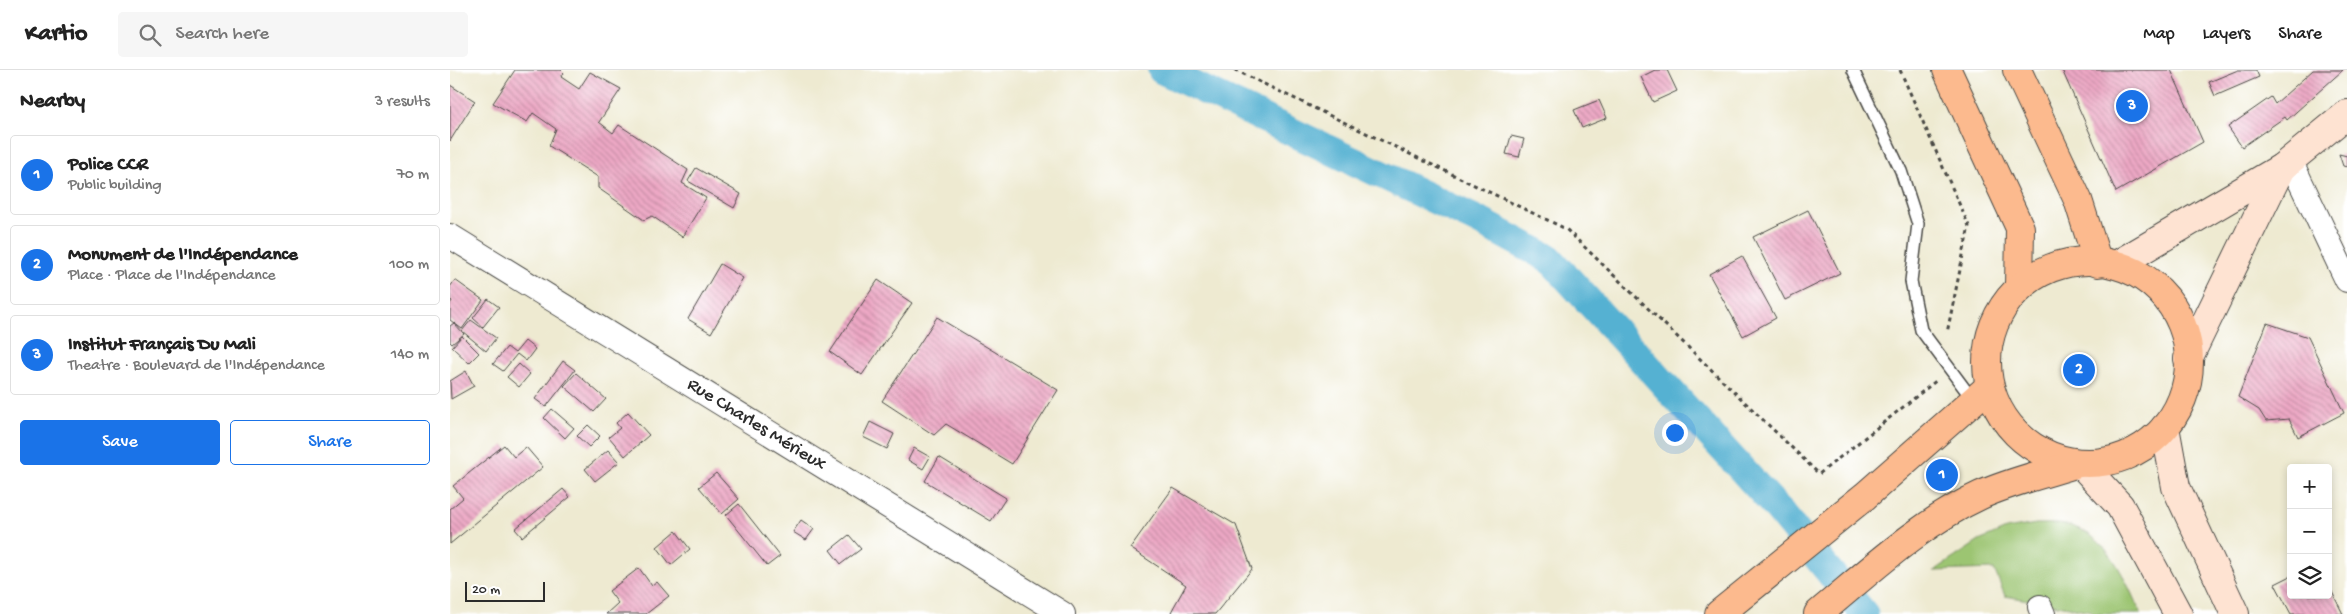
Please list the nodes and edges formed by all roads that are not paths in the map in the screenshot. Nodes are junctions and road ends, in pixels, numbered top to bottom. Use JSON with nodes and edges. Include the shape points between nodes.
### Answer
{"nodes":[{"id":1,"x":1853,"y":70,"type":"edge"},
{"id":2,"x":1947,"y":70,"type":"edge"},
{"id":3,"x":2017,"y":70,"type":"edge"},
{"id":4,"x":2347,"y":114,"type":"edge"},
{"id":5,"x":2286,"y":164,"type":"junction"},
{"id":6,"x":450,"y":236,"type":"edge"},
{"id":7,"x":2108,"y":263,"type":"junction"},
{"id":8,"x":2347,"y":280,"type":"edge"},
{"id":9,"x":2019,"y":287,"type":"junction"},
{"id":10,"x":2188,"y":359,"type":"junction"},
{"id":11,"x":1981,"y":393,"type":"junction"},
{"id":12,"x":2165,"y":427,"type":"junction"},
{"id":13,"x":2080,"y":463,"type":"junction"},
{"id":14,"x":1063,"y":614,"type":"edge"},
{"id":15,"x":1719,"y":614,"type":"edge"},
{"id":16,"x":1818,"y":614,"type":"edge"},
{"id":17,"x":2178,"y":614,"type":"edge"},
{"id":18,"x":2235,"y":614,"type":"edge"}],
"edges":[{"from":1,"to":11,"type":"lane","via":[[1901,172],[1918,224],[1911,282],[1921,330],[1941,358]]},
{"from":2,"to":9,"type":"highway","via":[[2020,228]]},
{"from":3,"to":7,"type":"highway"},
{"from":4,"to":5,"type":"main road"},
{"from":5,"to":7,"type":"main road"},
{"from":5,"to":8,"type":"street"},
{"from":5,"to":10,"type":"main road"},
{"from":6,"to":14,"type":"street","name":"Rue Charles Mérieux"},
{"from":7,"to":9,"type":"highway","via":[[2070,264],[2043,272]]},
{"from":7,"to":10,"type":"highway","via":[[2150,279],[2172,307],[2185,336]]},
{"from":9,"to":11,"type":"highway","via":[[2002,308],[1990,333]]},
{"from":10,"to":12,"type":"highway","via":[[2181,399]]},
{"from":11,"to":13,"type":"highway","via":[[2022,440],[2049,456]]},
{"from":11,"to":15,"type":"highway","via":[[1865,496]]},
{"from":12,"to":13,"type":"highway","via":[[2148,443],[2127,455],[2104,462]]},
{"from":12,"to":18,"type":"main road","via":[[2176,487]]},
{"from":13,"to":16,"type":"highway","via":[[1981,495],[1938,519]]},
{"from":13,"to":17,"type":"main road","via":[[2120,506]]}]}
